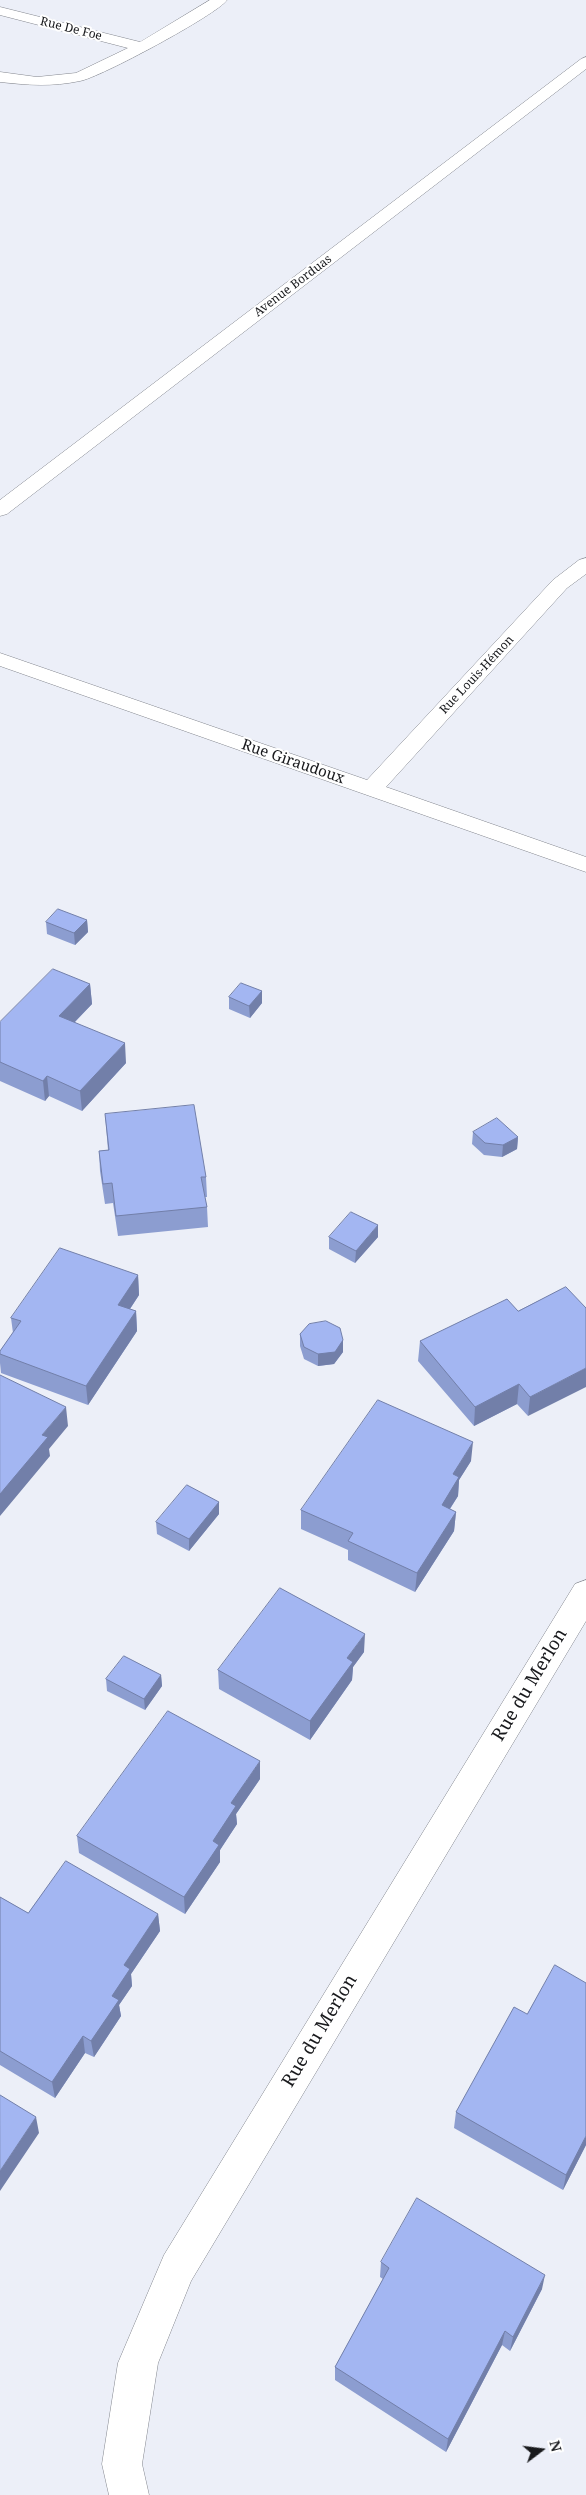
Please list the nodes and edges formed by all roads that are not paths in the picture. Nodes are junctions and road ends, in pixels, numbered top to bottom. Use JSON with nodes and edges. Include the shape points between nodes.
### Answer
{"nodes":[{"id":1,"x":220,"y":0,"type":"edge"},
{"id":2,"x":0,"y":11,"type":"edge"},
{"id":3,"x":142,"y":47,"type":"junction"},
{"id":4,"x":586,"y":62,"type":"edge"},
{"id":5,"x":0,"y":77,"type":"edge"},
{"id":6,"x":0,"y":510,"type":"edge"},
{"id":7,"x":586,"y":564,"type":"edge"},
{"id":8,"x":0,"y":659,"type":"edge"},
{"id":9,"x":371,"y":790,"type":"junction"},
{"id":10,"x":586,"y":865,"type":"edge"},
{"id":11,"x":586,"y":1592,"type":"edge"},
{"id":12,"x":129,"y":2495,"type":"edge"}],
"edges":[{"from":1,"to":3,"type":"street","name":"Rue De Foe"},
{"from":2,"to":3,"type":"street","name":"Rue De Foe"},
{"from":3,"to":5,"type":"street","name":"Rue De Foe","via":[[79,77],[37,82]]},
{"from":4,"to":6,"type":"street","name":"Avenue Borduas"},
{"from":7,"to":9,"type":"street","name":"Rue Louis-Hémon","via":[[560,584]]},
{"from":8,"to":9,"type":"street","name":"Rue Giraudoux"},
{"from":9,"to":10,"type":"street","name":"Rue Giraudoux"},
{"from":11,"to":12,"type":"street","name":"Rue du Merlon","via":[[177,2268],[138,2363],[122,2464]]}]}
